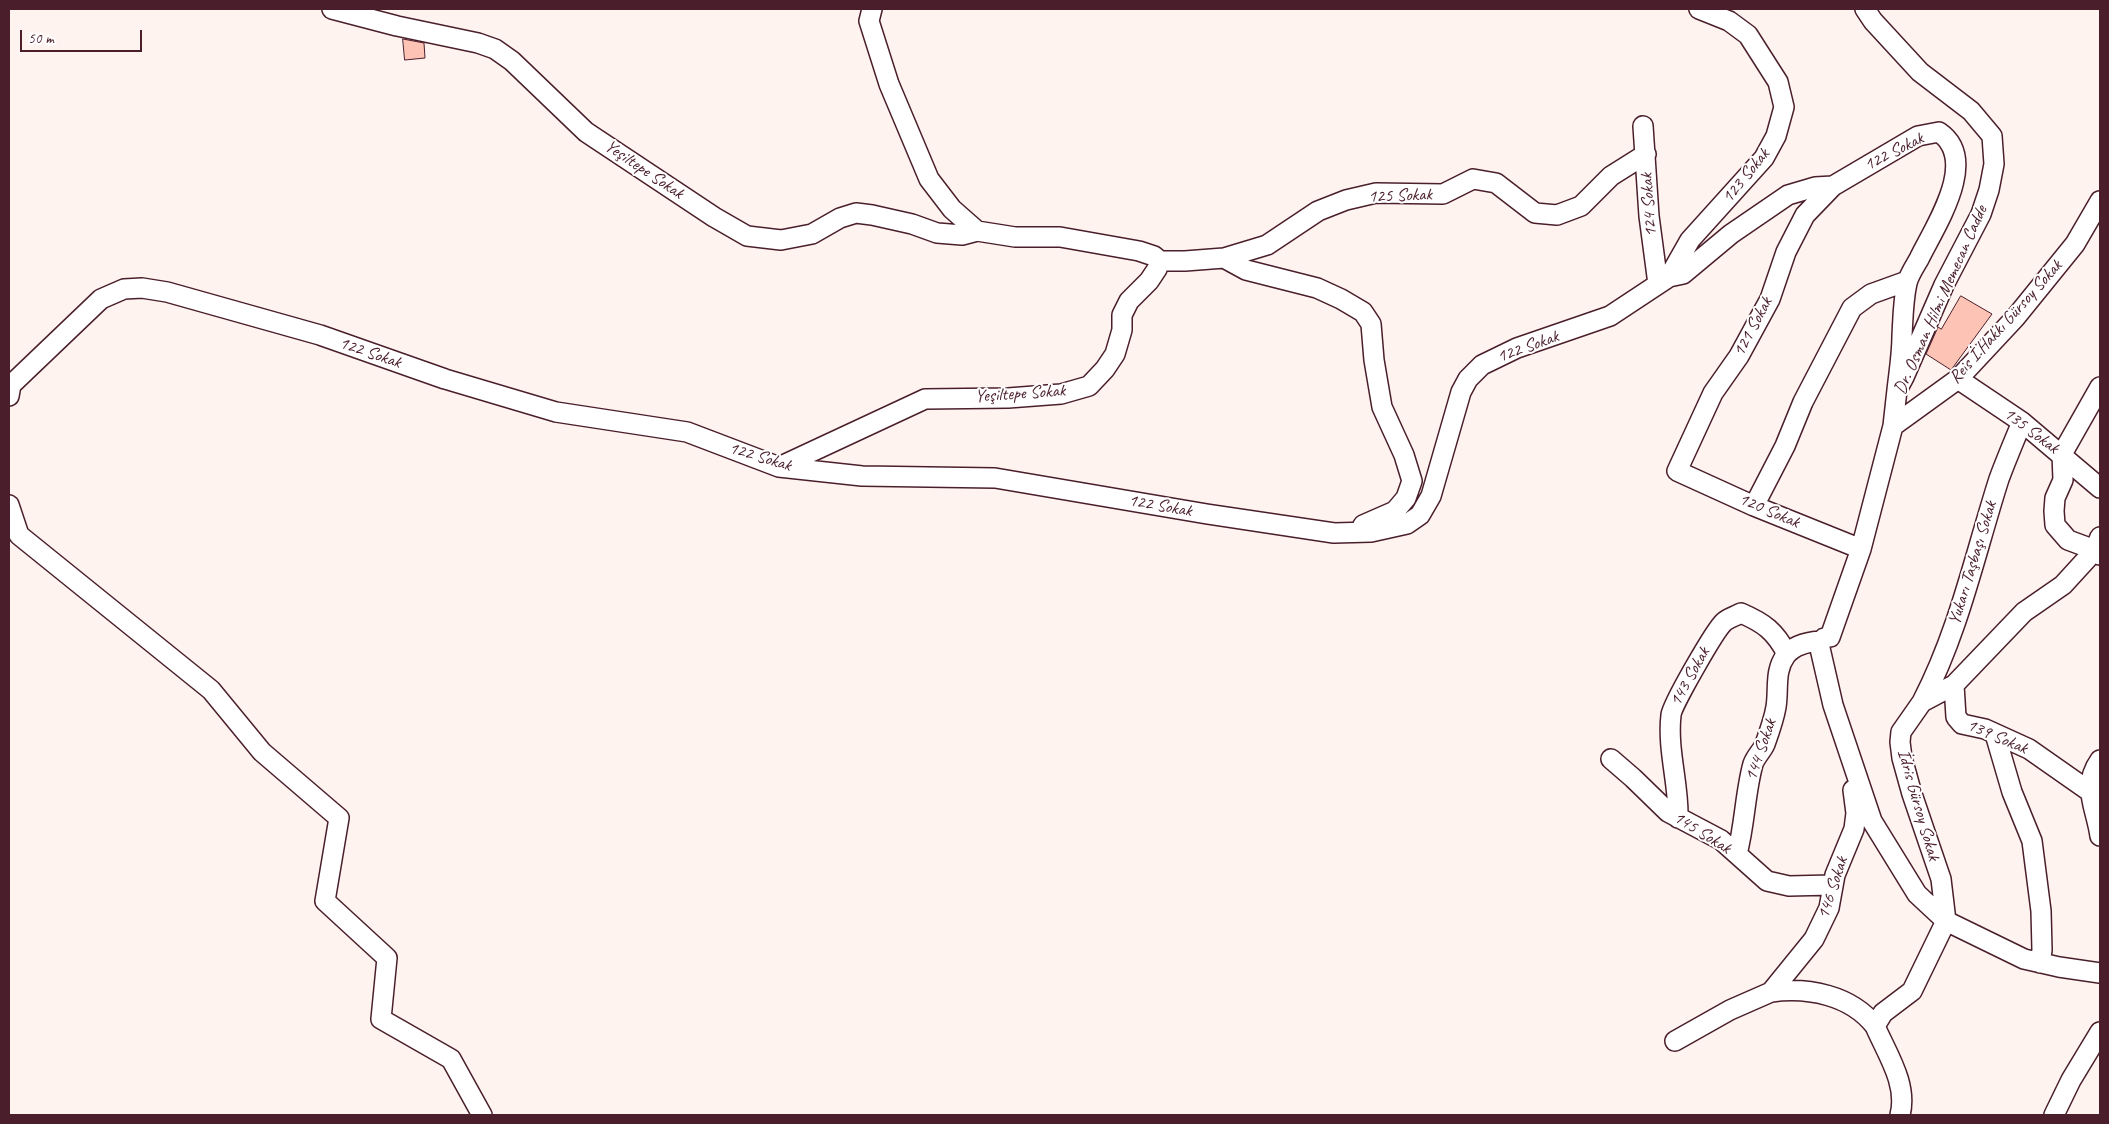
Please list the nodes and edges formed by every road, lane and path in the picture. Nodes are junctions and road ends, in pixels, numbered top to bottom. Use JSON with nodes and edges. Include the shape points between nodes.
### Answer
{"nodes":[{"id":1,"x":332,"y":9,"type":"edge"},
{"id":2,"x":872,"y":9,"type":"edge"},
{"id":3,"x":1699,"y":9,"type":"edge"},
{"id":4,"x":1865,"y":9,"type":"edge"},
{"id":5,"x":1642,"y":126,"type":"dead end"},
{"id":6,"x":1646,"y":154,"type":"junction"},
{"id":7,"x":1833,"y":186,"type":"junction"},
{"id":8,"x":2100,"y":201,"type":"edge"},
{"id":9,"x":977,"y":231,"type":"junction"},
{"id":10,"x":1224,"y":258,"type":"junction"},
{"id":11,"x":1160,"y":261,"type":"junction"},
{"id":12,"x":1664,"y":280,"type":"junction"},
{"id":13,"x":1907,"y":281,"type":"junction"},
{"id":14,"x":1958,"y":379,"type":"junction"},
{"id":15,"x":2100,"y":387,"type":"edge"},
{"id":16,"x":1897,"y":390,"type":"junction"},
{"id":17,"x":9,"y":396,"type":"edge"},
{"id":18,"x":2022,"y":422,"type":"junction"},
{"id":19,"x":1893,"y":426,"type":"junction"},
{"id":20,"x":2062,"y":454,"type":"junction"},
{"id":21,"x":779,"y":466,"type":"junction"},
{"id":22,"x":1677,"y":471,"type":"joint"},
{"id":23,"x":2100,"y":488,"type":"edge"},
{"id":24,"x":9,"y":505,"type":"edge"},
{"id":25,"x":1754,"y":506,"type":"junction"},
{"id":26,"x":1334,"y":533,"type":"junction"},
{"id":27,"x":2099,"y":548,"type":"edge"},
{"id":28,"x":1861,"y":549,"type":"junction"},
{"id":29,"x":1820,"y":641,"type":"junction"},
{"id":30,"x":1787,"y":654,"type":"junction"},
{"id":31,"x":1954,"y":685,"type":"junction"},
{"id":32,"x":1922,"y":702,"type":"junction"},
{"id":33,"x":1995,"y":734,"type":"junction"},
{"id":34,"x":1848,"y":751,"type":"junction"},
{"id":35,"x":1611,"y":759,"type":"dead end"},
{"id":36,"x":2100,"y":760,"type":"edge"},
{"id":37,"x":2089,"y":791,"type":"junction"},
{"id":38,"x":1678,"y":818,"type":"junction"},
{"id":39,"x":2100,"y":836,"type":"edge"},
{"id":40,"x":1737,"y":854,"type":"junction"},
{"id":41,"x":1832,"y":885,"type":"junction"},
{"id":42,"x":1946,"y":921,"type":"junction"},
{"id":43,"x":2040,"y":963,"type":"junction"},
{"id":44,"x":2100,"y":973,"type":"edge"},
{"id":45,"x":1771,"y":992,"type":"junction"},
{"id":46,"x":1875,"y":1026,"type":"junction"},
{"id":47,"x":2100,"y":1032,"type":"edge"},
{"id":48,"x":1675,"y":1041,"type":"dead end"},
{"id":49,"x":482,"y":1115,"type":"edge"},
{"id":50,"x":1900,"y":1115,"type":"edge"},
{"id":51,"x":2054,"y":1115,"type":"edge"}],
"edges":[{"from":1,"to":9,"type":"street","name":"Yeşiltepe Sokak","via":[[495,49],[512,61],[586,132],[747,236],[781,240],[812,234],[856,213],[912,224],[937,233],[962,235]]},
{"from":2,"to":9,"type":"street","via":[[869,21],[890,84],[930,179],[952,209]]},
{"from":3,"to":12,"type":"street","name":"123 Sokak","via":[[1729,21],[1748,35],[1778,82],[1784,107],[1776,136],[1764,158],[1690,240]]},
{"from":4,"to":16,"type":"street","name":"Dr. Osman Hilmi Memecan Cadde","via":[[1920,72],[1971,111],[1992,136],[1994,155],[1989,190],[1981,214],[1944,285]]},
{"from":5,"to":6,"type":"street","name":"124 Sokak"},
{"from":6,"to":10,"type":"street","name":"125 Sokak","via":[[1611,176],[1580,206],[1557,215],[1535,213],[1496,183],[1473,180],[1443,194],[1376,193],[1346,200],[1318,211],[1267,245]]},
{"from":6,"to":12,"type":"street","name":"124 Sokak","via":[[1649,216]]},
{"from":7,"to":12,"type":"street","name":"122 Sokak","via":[[1815,187],[1788,196],[1731,234],[1682,274]]},
{"from":7,"to":13,"type":"street","name":"122 Sokak","via":[[1918,136],[1939,132],[1948,138],[1954,148],[1957,169],[1950,194]]},
{"from":7,"to":22,"type":"street","name":"121 Sokak","via":[[1805,215],[1786,252],[1770,299],[1739,356],[1713,393]]},
{"from":8,"to":14,"type":"street","name":"Reis İ.Hakkı Gürsoy Sokak","via":[[2076,244],[2015,318]]},
{"from":9,"to":11,"type":"street","name":"Yeşiltepe Sokak","via":[[1015,237],[1060,237],[1139,251]]},
{"from":10,"to":11,"type":"street","name":"125 Sokak"},
{"from":10,"to":26,"type":"street","via":[[1246,270],[1317,288],[1363,312],[1371,324],[1382,407],[1412,481],[1406,498],[1395,511]]},
{"from":11,"to":21,"type":"street","name":"Yeşiltepe Sokak","via":[[1149,281],[1129,301],[1122,315],[1122,330],[1115,354],[1089,386],[1061,394],[925,399]]},
{"from":12,"to":26,"type":"street","name":"122 Sokak","via":[[1610,316],[1517,348],[1482,365],[1461,392],[1431,496],[1420,515],[1407,524],[1371,532]]},
{"from":13,"to":16,"type":"street","name":"122 Sokak"},
{"from":13,"to":25,"type":"street","via":[[1871,294],[1852,308]]},
{"from":14,"to":18,"type":"street","name":"135 Sokak"},
{"from":14,"to":19,"type":"street","name":"Reis İ.Hakkı Gürsoy Sokak"},
{"from":15,"to":20,"type":"street"},
{"from":16,"to":19,"type":"street","name":"Dr. Osman Hilmi Memecan Cadde"},
{"from":17,"to":21,"type":"street","name":"122 Sokak","via":[[12,385],[101,299],[124,289],[142,288],[167,292],[320,335],[445,379],[556,412],[687,432]]},
{"from":18,"to":20,"type":"street","name":"135 Sokak"},
{"from":18,"to":32,"type":"street","name":"Yukarı Taşbaşı Sokak","via":[[2000,477],[1965,595],[1936,676]]},
{"from":19,"to":28,"type":"street","name":"Dr. Osman Hilmi Memecan Cadde"},
{"from":20,"to":23,"type":"street","name":"135 Sokak"},
{"from":20,"to":27,"type":"street","via":[[2064,472],[2055,498],[2055,525],[2068,540]]},
{"from":21,"to":26,"type":"street","name":"122 Sokak","via":[[862,476],[995,478]]},
{"from":22,"to":25,"type":"street","name":"120 Sokak"},
{"from":24,"to":49,"type":"street","via":[[20,534],[211,690],[262,752],[339,818],[325,901],[387,958],[381,1019],[451,1059]]},
{"from":25,"to":28,"type":"street","name":"120 Sokak"},
{"from":27,"to":31,"type":"street","name":"İdris Gürsoy Sokak","via":[[2063,585],[2024,612]]},
{"from":28,"to":29,"type":"street","name":"Dr. Osman Hilmi Memecan Cadde","via":[[1830,637]]},
{"from":29,"to":30,"type":"street","via":[[1797,646]]},
{"from":29,"to":34,"type":"street","via":[[1833,705]]},
{"from":30,"to":38,"type":"street","name":"143 Sokak","via":[[1762,622],[1741,613],[1724,620],[1704,650],[1671,713],[1670,751]]},
{"from":30,"to":40,"type":"street","name":"144 Sokak","via":[[1779,666],[1776,706],[1769,730],[1754,761]]},
{"from":31,"to":32,"type":"street","name":"İdris Gürsoy Sokak"},
{"from":31,"to":33,"type":"street","name":"139 Sokak","via":[[1956,717],[1962,724]]},
{"from":32,"to":42,"type":"street","name":"İdris Gürsoy Sokak","via":[[1901,732],[1900,742],[1912,794],[1941,879]]},
{"from":33,"to":37,"type":"street","name":"139 Sokak","via":[[2029,749]]},
{"from":33,"to":43,"type":"street","via":[[2012,792],[2032,841],[2041,912]]},
{"from":34,"to":41,"type":"street","name":"146 Sokak","via":[[1856,813],[1854,829]]},
{"from":34,"to":42,"type":"street","via":[[1872,821],[1917,894]]},
{"from":35,"to":38,"type":"street","name":"145 Sokak"},
{"from":36,"to":37,"type":"street"},
{"from":37,"to":39,"type":"street"},
{"from":38,"to":40,"type":"street","name":"145 Sokak","via":[[1721,840]]},
{"from":40,"to":41,"type":"street","name":"145 Sokak","via":[[1767,881],[1789,886]]},
{"from":41,"to":45,"type":"street","name":"146 Sokak","via":[[1829,908],[1814,938]]},
{"from":42,"to":43,"type":"street","via":[[2024,959]]},
{"from":42,"to":46,"type":"street","via":[[1912,990],[1883,1013]]},
{"from":43,"to":44,"type":"street"},
{"from":45,"to":46,"type":"street","via":[[1786,990],[1826,995],[1845,1002]]},
{"from":45,"to":48,"type":"street","name":"146 Sokak","via":[[1730,1010]]},
{"from":46,"to":50,"type":"street","via":[[1896,1069],[1902,1103]]},
{"from":47,"to":51,"type":"street"}]}
